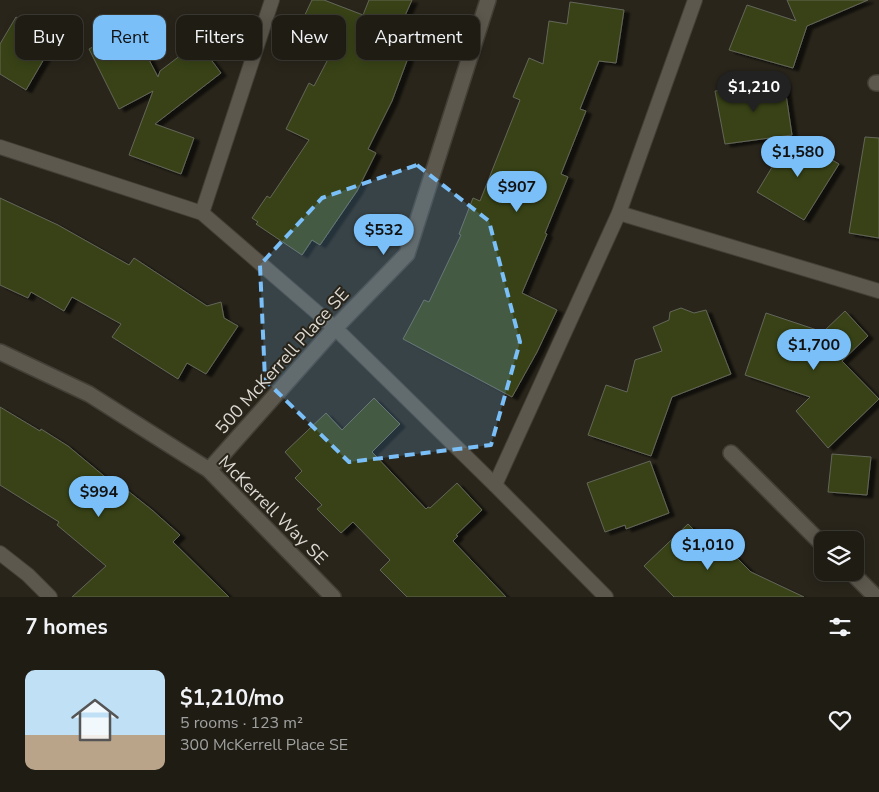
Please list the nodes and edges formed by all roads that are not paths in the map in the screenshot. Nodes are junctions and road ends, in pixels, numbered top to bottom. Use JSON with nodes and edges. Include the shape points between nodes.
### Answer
{"nodes":[{"id":1,"x":272,"y":0,"type":"edge"},
{"id":2,"x":488,"y":0,"type":"edge"},
{"id":3,"x":695,"y":0,"type":"edge"},
{"id":4,"x":0,"y":147,"type":"edge"},
{"id":5,"x":202,"y":213,"type":"junction"},
{"id":6,"x":619,"y":213,"type":"junction"},
{"id":7,"x":879,"y":291,"type":"edge"},
{"id":8,"x":334,"y":328,"type":"junction"},
{"id":9,"x":0,"y":352,"type":"edge"},
{"id":10,"x":731,"y":454,"type":"dead end"},
{"id":11,"x":209,"y":470,"type":"junction"},
{"id":12,"x":495,"y":485,"type":"junction"},
{"id":13,"x":814,"y":536,"type":"edge"},
{"id":14,"x":0,"y":553,"type":"edge"},
{"id":15,"x":860,"y":581,"type":"edge"},
{"id":16,"x":50,"y":597,"type":"edge"},
{"id":17,"x":333,"y":597,"type":"edge"},
{"id":18,"x":606,"y":597,"type":"edge"},
{"id":19,"x":876,"y":597,"type":"edge"}],
"edges":[{"from":1,"to":5,"type":"lane"},
{"from":2,"to":8,"type":"street","name":"500 McKerrell Place SE","via":[[407,254]]},
{"from":3,"to":6,"type":"lane"},
{"from":4,"to":5,"type":"lane"},
{"from":5,"to":8,"type":"lane"},
{"from":6,"to":7,"type":"lane"},
{"from":6,"to":12,"type":"lane"},
{"from":8,"to":11,"type":"street","name":"500 McKerrell Place SE"},
{"from":8,"to":12,"type":"lane"},
{"from":9,"to":11,"type":"street","name":"McKerrell Way SE","via":[[89,394]]},
{"from":10,"to":13,"type":"street"},
{"from":11,"to":17,"type":"street","name":"McKerrell Way SE"},
{"from":12,"to":18,"type":"lane"},
{"from":14,"to":16,"type":"lane"},
{"from":15,"to":19,"type":"street"}]}
